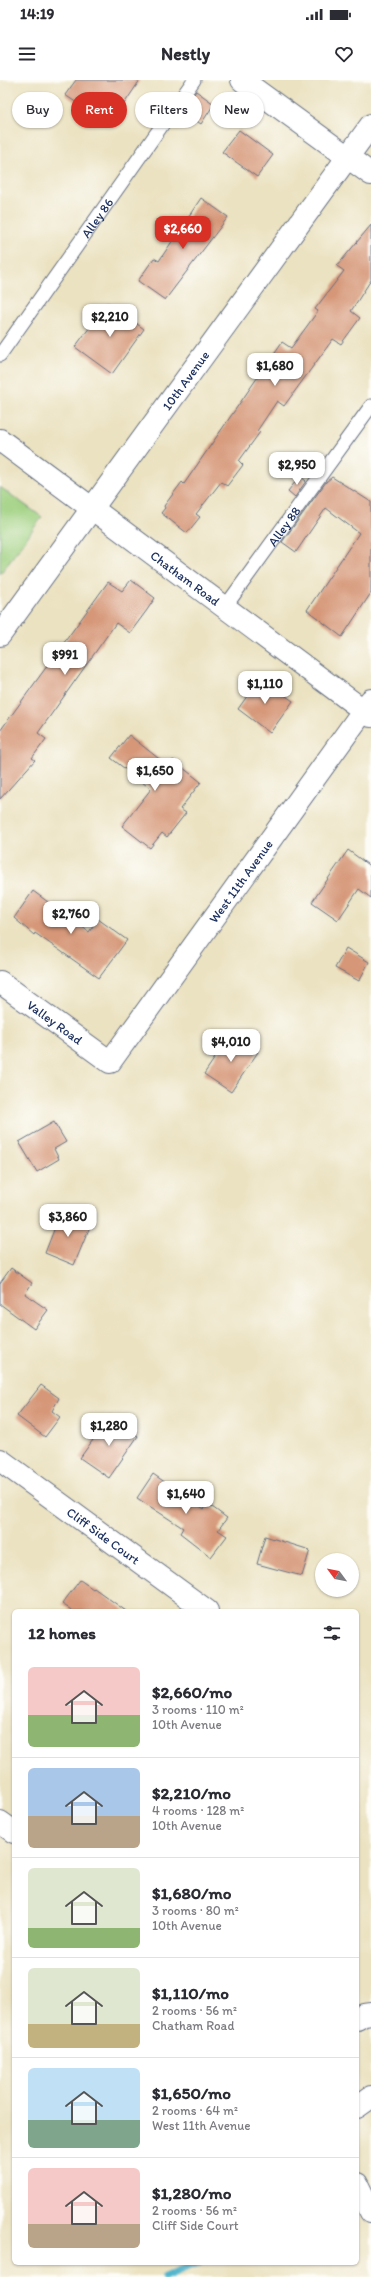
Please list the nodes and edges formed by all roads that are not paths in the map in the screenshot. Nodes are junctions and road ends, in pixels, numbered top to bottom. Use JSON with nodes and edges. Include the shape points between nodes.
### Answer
{"nodes":[{"id":1,"x":194,"y":80,"type":"edge"},
{"id":2,"x":242,"y":80,"type":"edge"},
{"id":3,"x":371,"y":125,"type":"edge"},
{"id":4,"x":347,"y":157,"type":"junction"},
{"id":5,"x":371,"y":174,"type":"edge"},
{"id":6,"x":0,"y":355,"type":"edge"},
{"id":7,"x":371,"y":406,"type":"edge"},
{"id":8,"x":0,"y":440,"type":"edge"},
{"id":9,"x":92,"y":508,"type":"junction"},
{"id":10,"x":225,"y":607,"type":"junction"},
{"id":11,"x":0,"y":635,"type":"edge"},
{"id":12,"x":368,"y":709,"type":"edge"},
{"id":13,"x":0,"y":982,"type":"edge"},
{"id":14,"x":110,"y":1062,"type":"joint"},
{"id":15,"x":0,"y":1460,"type":"edge"},
{"id":16,"x":204,"y":1609,"type":"edge"},
{"id":17,"x":0,"y":1822,"type":"edge"},
{"id":18,"x":12,"y":1831,"type":"edge"},
{"id":19,"x":371,"y":2014,"type":"edge"},
{"id":20,"x":359,"y":2017,"type":"edge"},
{"id":21,"x":371,"y":2097,"type":"edge"},
{"id":22,"x":359,"y":2106,"type":"edge"},
{"id":23,"x":359,"y":2188,"type":"edge"},
{"id":24,"x":371,"y":2212,"type":"edge"}],
"edges":[{"from":1,"to":6,"type":"lane","name":"Alley 86"},
{"from":2,"to":4,"type":"street"},
{"from":3,"to":4,"type":"street","name":"10th Avenue"},
{"from":4,"to":5,"type":"street"},
{"from":4,"to":9,"type":"street","name":"10th Avenue"},
{"from":7,"to":10,"type":"lane","name":"Alley 88"},
{"from":8,"to":9,"type":"street","name":"Chatham Road"},
{"from":9,"to":10,"type":"street","name":"Chatham Road"},
{"from":9,"to":11,"type":"street","name":"10th Avenue"},
{"from":10,"to":12,"type":"street","name":"Chatham Road"},
{"from":12,"to":14,"type":"street","name":"West 11th Avenue"},
{"from":13,"to":14,"type":"street","name":"Valley Road"},
{"from":15,"to":16,"type":"street","name":"Cliff Side Court"},
{"from":17,"to":18,"type":"street"},
{"from":19,"to":20,"type":"street"},
{"from":21,"to":22,"type":"street"},
{"from":23,"to":24,"type":"street"}]}
